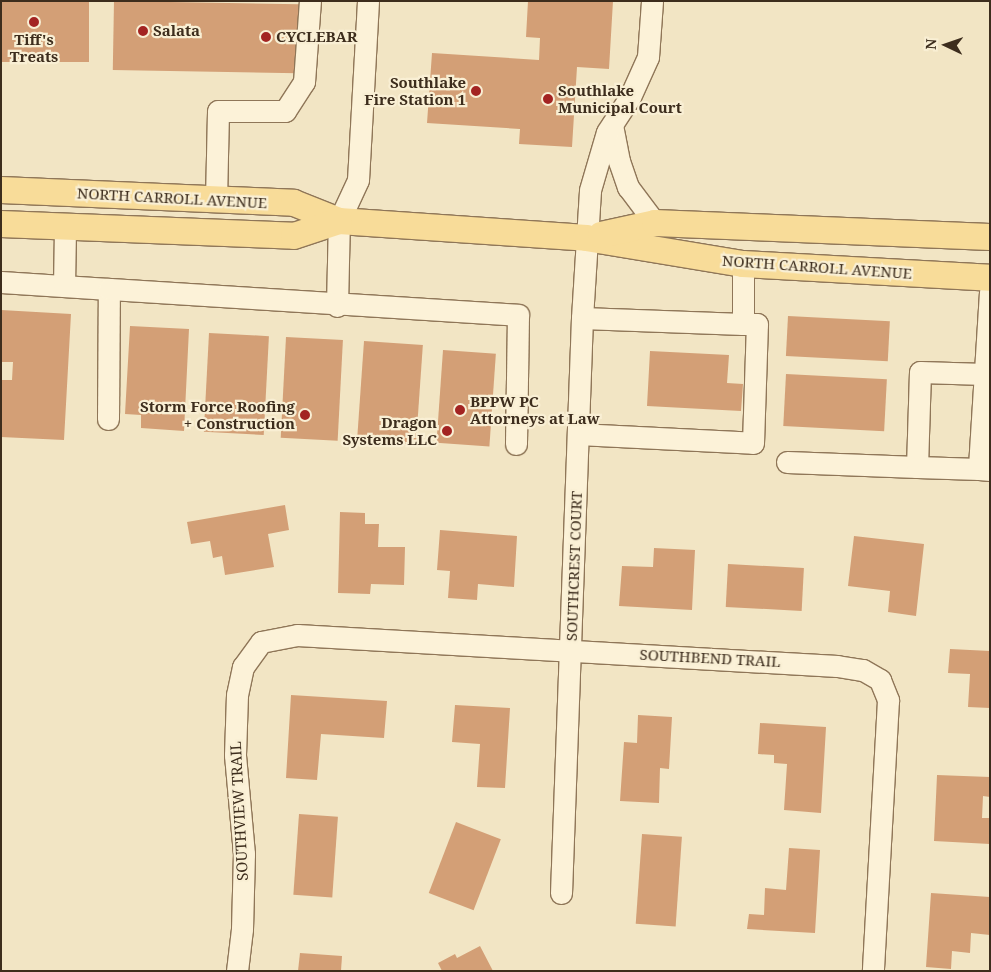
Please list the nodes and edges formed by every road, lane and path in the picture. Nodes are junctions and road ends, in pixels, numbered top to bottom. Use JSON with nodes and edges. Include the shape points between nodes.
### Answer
{"nodes":[{"id":1,"x":310,"y":1,"type":"edge"},
{"id":2,"x":368,"y":1,"type":"edge"},
{"id":3,"x":652,"y":1,"type":"edge"},
{"id":4,"x":612,"y":125,"type":"junction"},
{"id":5,"x":1,"y":190,"type":"edge"},
{"id":6,"x":216,"y":200,"type":"junction"},
{"id":7,"x":338,"y":221,"type":"junction"},
{"id":8,"x":655,"y":223,"type":"junction"},
{"id":9,"x":1,"y":224,"type":"edge"},
{"id":10,"x":65,"y":227,"type":"junction"},
{"id":11,"x":586,"y":238,"type":"junction"},
{"id":12,"x":990,"y":238,"type":"edge"},
{"id":13,"x":743,"y":264,"type":"junction"},
{"id":14,"x":990,"y":278,"type":"edge"},
{"id":15,"x":1,"y":282,"type":"edge"},
{"id":16,"x":64,"y":286,"type":"junction"},
{"id":17,"x":109,"y":289,"type":"junction"},
{"id":18,"x":990,"y":292,"type":"edge"},
{"id":19,"x":337,"y":306,"type":"junction"},
{"id":20,"x":582,"y":318,"type":"junction"},
{"id":21,"x":743,"y":324,"type":"junction"},
{"id":22,"x":985,"y":374,"type":"junction"},
{"id":23,"x":108,"y":419,"type":"dead end"},
{"id":24,"x":578,"y":434,"type":"junction"},
{"id":25,"x":516,"y":444,"type":"dead end"},
{"id":26,"x":787,"y":462,"type":"dead end"},
{"id":27,"x":917,"y":468,"type":"junction"},
{"id":28,"x":985,"y":469,"type":"edge"},
{"id":29,"x":571,"y":650,"type":"junction"},
{"id":30,"x":250,"y":653,"type":"joint"},
{"id":31,"x":561,"y":893,"type":"dead end"},
{"id":32,"x":237,"y":971,"type":"edge"},
{"id":33,"x":873,"y":971,"type":"edge"}],
"edges":[{"from":1,"to":6,"type":"street","via":[[304,82],[285,112],[218,111]]},
{"from":2,"to":7,"type":"street","via":[[358,180]]},
{"from":3,"to":4,"type":"street","name":"SOUTHCREST COURT","via":[[648,56],[630,97]]},
{"from":4,"to":8,"type":"street","via":[[628,186]]},
{"from":4,"to":11,"type":"street","name":"SOUTHCREST COURT","via":[[590,190]]},
{"from":5,"to":6,"type":"main road","name":"NORTH CARROLL AVENUE"},
{"from":6,"to":7,"type":"main road","name":"NORTH CARROLL AVENUE","via":[[294,203]]},
{"from":7,"to":10,"type":"main road","name":"NORTH CARROLL AVENUE","via":[[294,236]]},
{"from":7,"to":11,"type":"main road","name":"NORTH CARROLL AVENUE"},
{"from":7,"to":19,"type":"street"},
{"from":8,"to":11,"type":"main road","name":"NORTH CARROLL AVENUE"},
{"from":8,"to":12,"type":"main road","name":"NORTH CARROLL AVENUE"},
{"from":9,"to":10,"type":"main road","name":"NORTH CARROLL AVENUE"},
{"from":10,"to":16,"type":"street"},
{"from":11,"to":13,"type":"main road","name":"NORTH CARROLL AVENUE"},
{"from":11,"to":20,"type":"street","name":"SOUTHCREST COURT"},
{"from":13,"to":14,"type":"main road","name":"NORTH CARROLL AVENUE"},
{"from":13,"to":21,"type":"street"},
{"from":15,"to":16,"type":"street"},
{"from":16,"to":17,"type":"street"},
{"from":17,"to":19,"type":"street"},
{"from":17,"to":23,"type":"street"},
{"from":18,"to":22,"type":"street"},
{"from":19,"to":25,"type":"street","via":[[518,315]]},
{"from":20,"to":21,"type":"street"},
{"from":20,"to":24,"type":"street","name":"SOUTHCREST COURT"},
{"from":21,"to":24,"type":"street","via":[[758,324],[753,443]]},
{"from":22,"to":27,"type":"street","via":[[920,372]]},
{"from":22,"to":28,"type":"street"},
{"from":24,"to":29,"type":"street","name":"SOUTHCREST COURT"},
{"from":26,"to":27,"type":"street"},
{"from":27,"to":28,"type":"street"},
{"from":29,"to":30,"type":"street","name":"SOUTHBEND TRAIL","via":[[297,636],[261,642]]},
{"from":29,"to":31,"type":"street","name":"SOUTHCREST COURT"},
{"from":29,"to":33,"type":"street","name":"SOUTHBEND TRAIL","via":[[837,666],[863,670],[880,680],[888,700]]},
{"from":30,"to":32,"type":"street","name":"SOUTHVIEW TRAIL","via":[[243,667],[236,703],[235,755],[244,854]]}]}
